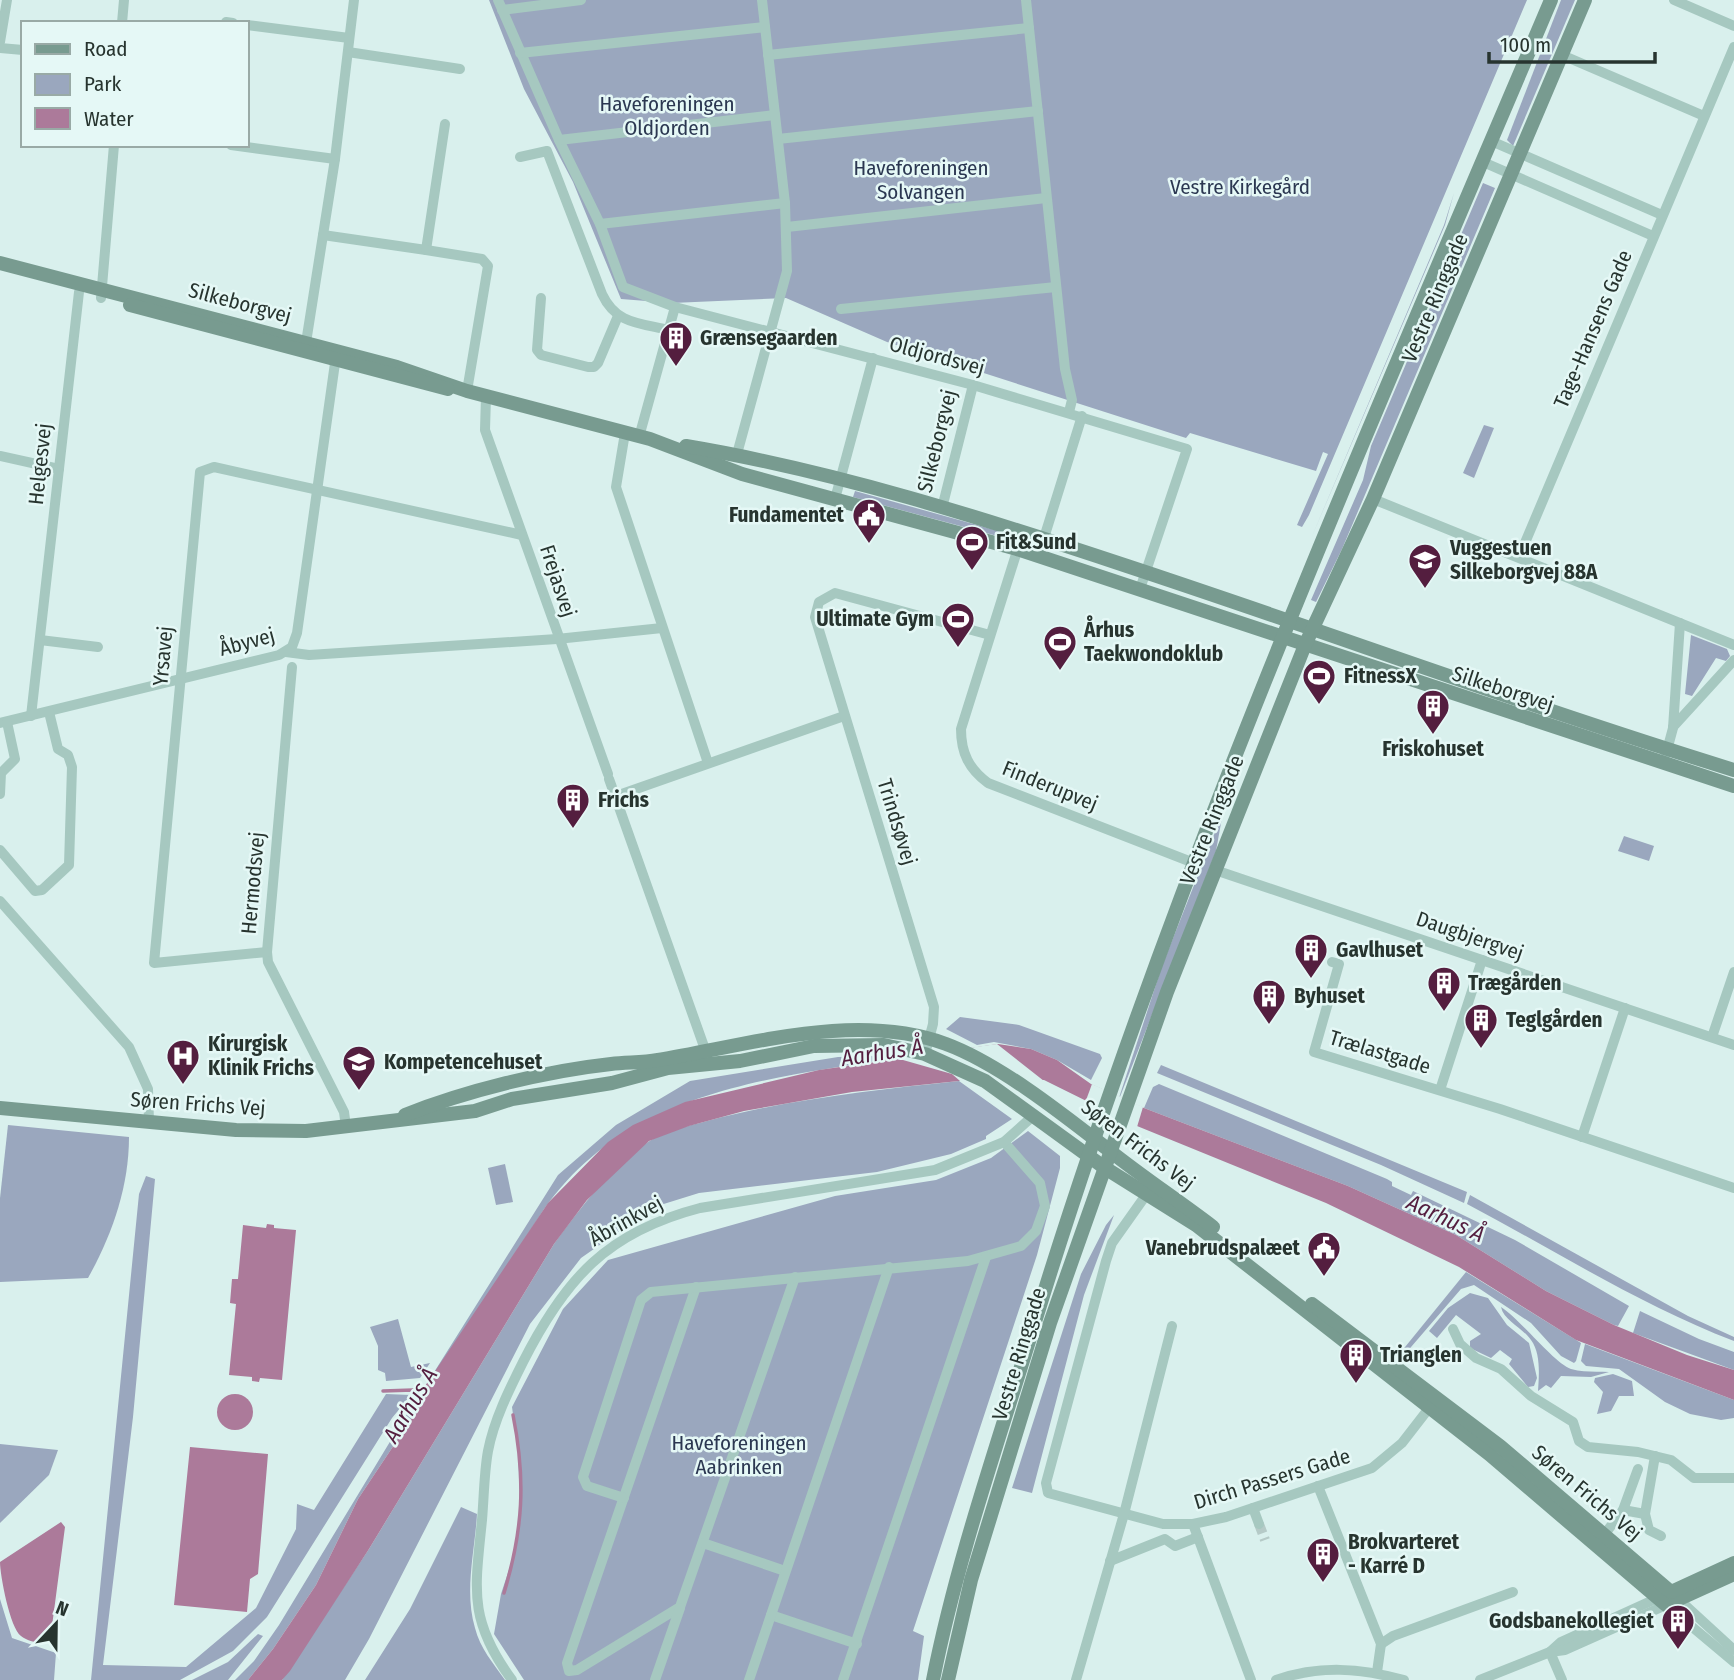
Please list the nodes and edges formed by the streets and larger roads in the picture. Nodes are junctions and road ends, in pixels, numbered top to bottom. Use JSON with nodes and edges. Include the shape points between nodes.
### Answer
{"nodes":[{"id":1,"x":7,"y":0,"type":"edge"},
{"id":2,"x":124,"y":0,"type":"edge"},
{"id":3,"x":354,"y":0,"type":"edge"},
{"id":4,"x":581,"y":0,"type":"edge"},
{"id":5,"x":762,"y":0,"type":"edge"},
{"id":6,"x":1026,"y":0,"type":"edge"},
{"id":7,"x":1551,"y":0,"type":"edge"},
{"id":8,"x":1586,"y":0,"type":"edge"},
{"id":9,"x":1674,"y":0,"type":"edge"},
{"id":10,"x":500,"y":5,"type":"edge"},
{"id":11,"x":122,"y":21,"type":"edge"},
{"id":12,"x":248,"y":24,"type":"edge"},
{"id":13,"x":1734,"y":26,"type":"edge"},
{"id":14,"x":765,"y":27,"type":"junction"},
{"id":15,"x":1029,"y":28,"type":"junction"},
{"id":16,"x":349,"y":38,"type":"junction"},
{"id":17,"x":0,"y":42,"type":"edge"},
{"id":18,"x":1734,"y":47,"type":"edge"},
{"id":19,"x":0,"y":48,"type":"edge"},
{"id":20,"x":21,"y":50,"type":"edge"},
{"id":21,"x":348,"y":52,"type":"junction"},
{"id":22,"x":520,"y":53,"type":"junction"},
{"id":23,"x":768,"y":55,"type":"junction"},
{"id":24,"x":1562,"y":55,"type":"junction"},
{"id":25,"x":460,"y":69,"type":"dead end"},
{"id":26,"x":1038,"y":111,"type":"junction"},
{"id":27,"x":775,"y":115,"type":"junction"},
{"id":28,"x":1704,"y":116,"type":"junction"},
{"id":29,"x":444,"y":124,"type":"dead end"},
{"id":30,"x":778,"y":139,"type":"junction"},
{"id":31,"x":559,"y":140,"type":"junction"},
{"id":32,"x":1491,"y":141,"type":"junction"},
{"id":33,"x":114,"y":147,"type":"edge"},
{"id":34,"x":246,"y":147,"type":"edge"},
{"id":35,"x":1520,"y":154,"type":"junction"},
{"id":36,"x":520,"y":157,"type":"dead end"},
{"id":37,"x":335,"y":159,"type":"junction"},
{"id":38,"x":1483,"y":162,"type":"junction"},
{"id":39,"x":1511,"y":174,"type":"junction"},
{"id":40,"x":1046,"y":198,"type":"junction"},
{"id":41,"x":785,"y":203,"type":"junction"},
{"id":42,"x":1662,"y":215,"type":"junction"},
{"id":43,"x":600,"y":224,"type":"junction"},
{"id":44,"x":786,"y":227,"type":"junction"},
{"id":45,"x":323,"y":235,"type":"junction"},
{"id":46,"x":1653,"y":236,"type":"junction"},
{"id":47,"x":426,"y":250,"type":"junction"},
{"id":48,"x":0,"y":263,"type":"edge"},
{"id":49,"x":0,"y":272,"type":"edge"},
{"id":50,"x":1056,"y":287,"type":"junction"},
{"id":51,"x":79,"y":292,"type":"junction"},
{"id":52,"x":102,"y":293,"type":"junction"},
{"id":53,"x":541,"y":298,"type":"dead end"},
{"id":54,"x":675,"y":307,"type":"junction"},
{"id":55,"x":841,"y":309,"type":"dead end"},
{"id":56,"x":618,"y":316,"type":"junction"},
{"id":57,"x":669,"y":330,"type":"junction"},
{"id":58,"x":771,"y":331,"type":"junction"},
{"id":59,"x":305,"y":348,"type":"junction"},
{"id":60,"x":336,"y":356,"type":"junction"},
{"id":61,"x":873,"y":358,"type":"junction"},
{"id":62,"x":973,"y":385,"type":"junction"},
{"id":63,"x":467,"y":391,"type":"junction"},
{"id":64,"x":486,"y":396,"type":"junction"},
{"id":65,"x":1069,"y":412,"type":"junction"},
{"id":66,"x":1082,"y":416,"type":"junction"},
{"id":67,"x":638,"y":436,"type":"junction"},
{"id":68,"x":737,"y":454,"type":"junction"},
{"id":69,"x":0,"y":456,"type":"edge"},
{"id":70,"x":59,"y":469,"type":"junction"},
{"id":71,"x":840,"y":480,"type":"junction"},
{"id":72,"x":317,"y":490,"type":"junction"},
{"id":73,"x":835,"y":499,"type":"junction"},
{"id":74,"x":1373,"y":499,"type":"junction"},
{"id":75,"x":942,"y":508,"type":"junction"},
{"id":76,"x":1023,"y":532,"type":"junction"},
{"id":77,"x":522,"y":535,"type":"junction"},
{"id":78,"x":1044,"y":538,"type":"junction"},
{"id":79,"x":1017,"y":548,"type":"junction"},
{"id":80,"x":1519,"y":557,"type":"junction"},
{"id":81,"x":1146,"y":572,"type":"junction"},
{"id":82,"x":1140,"y":589,"type":"junction"},
{"id":83,"x":1291,"y":620,"type":"junction"},
{"id":84,"x":1680,"y":623,"type":"junction"},
{"id":85,"x":662,"y":628,"type":"junction"},
{"id":86,"x":1313,"y":628,"type":"junction"},
{"id":87,"x":990,"y":635,"type":"junction"},
{"id":88,"x":1284,"y":638,"type":"junction"},
{"id":89,"x":557,"y":639,"type":"junction"},
{"id":90,"x":40,"y":640,"type":"junction"},
{"id":91,"x":1306,"y":645,"type":"junction"},
{"id":92,"x":1734,"y":645,"type":"edge"},
{"id":93,"x":98,"y":647,"type":"dead end"},
{"id":94,"x":286,"y":652,"type":"junction"},
{"id":95,"x":1734,"y":660,"type":"edge"},
{"id":96,"x":292,"y":667,"type":"dead end"},
{"id":97,"x":181,"y":678,"type":"junction"},
{"id":98,"x":49,"y":712,"type":"junction"},
{"id":99,"x":31,"y":716,"type":"junction"},
{"id":100,"x":844,"y":716,"type":"junction"},
{"id":101,"x":4,"y":722,"type":"edge"},
{"id":102,"x":1672,"y":727,"type":"junction"},
{"id":103,"x":1665,"y":757,"type":"junction"},
{"id":104,"x":708,"y":764,"type":"junction"},
{"id":105,"x":1734,"y":770,"type":"edge"},
{"id":106,"x":1734,"y":786,"type":"edge"},
{"id":107,"x":0,"y":794,"type":"edge"},
{"id":108,"x":616,"y":796,"type":"junction"},
{"id":109,"x":0,"y":850,"type":"edge"},
{"id":110,"x":1194,"y":863,"type":"junction"},
{"id":111,"x":1215,"y":870,"type":"junction"},
{"id":112,"x":0,"y":901,"type":"edge"},
{"id":113,"x":267,"y":952,"type":"junction"},
{"id":114,"x":1482,"y":960,"type":"junction"},
{"id":115,"x":1332,"y":962,"type":"dead end"},
{"id":116,"x":1734,"y":972,"type":"edge"},
{"id":117,"x":1625,"y":1008,"type":"junction"},
{"id":118,"x":1713,"y":1037,"type":"junction"},
{"id":119,"x":1734,"y":1045,"type":"edge"},
{"id":120,"x":927,"y":1047,"type":"junction"},
{"id":121,"x":707,"y":1056,"type":"junction"},
{"id":122,"x":1440,"y":1090,"type":"junction"},
{"id":123,"x":0,"y":1108,"type":"edge"},
{"id":124,"x":1033,"y":1116,"type":"junction"},
{"id":125,"x":149,"y":1122,"type":"junction"},
{"id":126,"x":346,"y":1127,"type":"junction"},
{"id":127,"x":1582,"y":1137,"type":"junction"},
{"id":128,"x":1094,"y":1138,"type":"junction"},
{"id":129,"x":1004,"y":1142,"type":"junction"},
{"id":130,"x":1111,"y":1152,"type":"junction"},
{"id":131,"x":1088,"y":1155,"type":"junction"},
{"id":132,"x":1105,"y":1168,"type":"junction"},
{"id":133,"x":1734,"y":1188,"type":"edge"},
{"id":134,"x":1146,"y":1195,"type":"junction"},
{"id":135,"x":986,"y":1257,"type":"junction"},
{"id":136,"x":889,"y":1267,"type":"junction"},
{"id":137,"x":795,"y":1277,"type":"junction"},
{"id":138,"x":696,"y":1287,"type":"junction"},
{"id":139,"x":1172,"y":1326,"type":"dead end"},
{"id":140,"x":1453,"y":1329,"type":"dead end"},
{"id":141,"x":1433,"y":1403,"type":"junction"},
{"id":142,"x":1654,"y":1456,"type":"junction"},
{"id":143,"x":1638,"y":1469,"type":"dead end"},
{"id":144,"x":1734,"y":1478,"type":"edge"},
{"id":145,"x":1318,"y":1486,"type":"junction"},
{"id":146,"x":624,"y":1498,"type":"junction"},
{"id":147,"x":1253,"y":1508,"type":"junction"},
{"id":148,"x":1623,"y":1510,"type":"junction"},
{"id":149,"x":1124,"y":1514,"type":"junction"},
{"id":150,"x":1645,"y":1514,"type":"junction"},
{"id":151,"x":1193,"y":1524,"type":"junction"},
{"id":152,"x":1259,"y":1524,"type":"tunnel mouth"},
{"id":153,"x":1661,"y":1536,"type":"dead end"},
{"id":154,"x":1198,"y":1537,"type":"junction"},
{"id":155,"x":1600,"y":1540,"type":"junction"},
{"id":156,"x":703,"y":1543,"type":"junction"},
{"id":157,"x":1111,"y":1561,"type":"junction"},
{"id":158,"x":1734,"y":1563,"type":"edge"},
{"id":159,"x":785,"y":1571,"type":"junction"},
{"id":160,"x":1734,"y":1574,"type":"edge"},
{"id":161,"x":1513,"y":1592,"type":"dead end"},
{"id":162,"x":1668,"y":1599,"type":"junction"},
{"id":163,"x":680,"y":1607,"type":"junction"},
{"id":164,"x":771,"y":1615,"type":"junction"},
{"id":165,"x":857,"y":1644,"type":"junction"},
{"id":166,"x":1381,"y":1644,"type":"junction"},
{"id":167,"x":1734,"y":1650,"type":"edge"},
{"id":168,"x":1550,"y":1652,"type":"junction"},
{"id":169,"x":1734,"y":1662,"type":"edge"},
{"id":170,"x":1377,"y":1672,"type":"junction"},
{"id":171,"x":512,"y":1680,"type":"edge"},
{"id":172,"x":655,"y":1680,"type":"edge"},
{"id":173,"x":749,"y":1680,"type":"edge"},
{"id":174,"x":843,"y":1680,"type":"edge"},
{"id":175,"x":933,"y":1680,"type":"edge"},
{"id":176,"x":948,"y":1680,"type":"edge"},
{"id":177,"x":1076,"y":1680,"type":"edge"},
{"id":178,"x":1251,"y":1680,"type":"edge"},
{"id":179,"x":1276,"y":1680,"type":"edge"},
{"id":180,"x":1404,"y":1680,"type":"edge"},
{"id":181,"x":1480,"y":1680,"type":"edge"},
{"id":182,"x":1562,"y":1680,"type":"edge"}],
"edges":[{"from":1,"to":17,"type":"street"},
{"from":2,"to":11,"type":"street"},
{"from":3,"to":16,"type":"street"},
{"from":4,"to":10,"type":"street"},
{"from":5,"to":14,"type":"street"},
{"from":6,"to":15,"type":"street"},
{"from":7,"to":32,"type":"street","name":"Vestre Ringgade"},
{"from":8,"to":24,"type":"street","name":"Vestre Ringgade"},
{"from":9,"to":13,"type":"street"},
{"from":10,"to":22,"type":"street","name":"Oldjordsvej"},
{"from":12,"to":16,"type":"street"},
{"from":14,"to":22,"type":"street"},
{"from":14,"to":23,"type":"street"},
{"from":15,"to":23,"type":"street"},
{"from":15,"to":26,"type":"street"},
{"from":16,"to":21,"type":"street"},
{"from":18,"to":28,"type":"street","name":"Tage-Hansens Gade"},
{"from":19,"to":20,"type":"street"},
{"from":21,"to":25,"type":"street"},
{"from":21,"to":37,"type":"street"},
{"from":22,"to":31,"type":"street","name":"Oldjordsvej"},
{"from":23,"to":27,"type":"street"},
{"from":24,"to":28,"type":"street"},
{"from":24,"to":35,"type":"street","name":"Vestre Ringgade"},
{"from":26,"to":30,"type":"street"},
{"from":26,"to":40,"type":"street"},
{"from":27,"to":30,"type":"street"},
{"from":27,"to":31,"type":"street"},
{"from":28,"to":42,"type":"street","name":"Tage-Hansens Gade"},
{"from":29,"to":47,"type":"street"},
{"from":30,"to":41,"type":"street"},
{"from":31,"to":43,"type":"street","name":"Oldjordsvej"},
{"from":32,"to":35,"type":"street"},
{"from":32,"to":38,"type":"street","name":"Vestre Ringgade"},
{"from":33,"to":52,"type":"street"},
{"from":34,"to":37,"type":"street"},
{"from":35,"to":39,"type":"street","name":"Vestre Ringgade"},
{"from":35,"to":42,"type":"street"},
{"from":36,"to":56,"type":"street","via":[[547,151],[602,294]]},
{"from":37,"to":45,"type":"street"},
{"from":38,"to":39,"type":"street"},
{"from":38,"to":83,"type":"street","name":"Vestre Ringgade"},
{"from":39,"to":46,"type":"street"},
{"from":39,"to":74,"type":"street","name":"Vestre Ringgade"},
{"from":40,"to":44,"type":"street"},
{"from":40,"to":50,"type":"street"},
{"from":41,"to":43,"type":"street"},
{"from":41,"to":44,"type":"street"},
{"from":42,"to":46,"type":"street","name":"Tage-Hansens Gade"},
{"from":43,"to":54,"type":"street","name":"Oldjordsvej","via":[[623,287]]},
{"from":44,"to":58,"type":"street","via":[[787,271]]},
{"from":45,"to":47,"type":"street"},
{"from":45,"to":59,"type":"street"},
{"from":46,"to":80,"type":"street","name":"Tage-Hansens Gade"},
{"from":47,"to":63,"type":"street","via":[[482,259],[488,266]]},
{"from":48,"to":52,"type":"street","name":"Silkeborgvej"},
{"from":49,"to":51,"type":"street","name":"Silkeborgvej"},
{"from":50,"to":55,"type":"street"},
{"from":50,"to":65,"type":"street","via":[[1072,400]]},
{"from":51,"to":52,"type":"street","name":"Silkeborgvej"},
{"from":51,"to":70,"type":"street","name":"Helgesvej"},
{"from":52,"to":59,"type":"street","name":"Silkeborgvej"},
{"from":53,"to":56,"type":"street","via":[[539,353],[588,367],[598,363]]},
{"from":54,"to":57,"type":"street"},
{"from":54,"to":58,"type":"street","name":"Oldjordsvej"},
{"from":56,"to":57,"type":"street"},
{"from":57,"to":67,"type":"street"},
{"from":58,"to":61,"type":"street","name":"Oldjordsvej"},
{"from":58,"to":68,"type":"street"},
{"from":59,"to":60,"type":"street","name":"Silkeborgvej"},
{"from":60,"to":63,"type":"street","name":"Silkeborgvej","via":[[433,388]]},
{"from":60,"to":72,"type":"street","name":"Åbyvej"},
{"from":61,"to":62,"type":"street","name":"Oldjordsvej"},
{"from":61,"to":71,"type":"street"},
{"from":62,"to":65,"type":"street","name":"Oldjordsvej"},
{"from":62,"to":75,"type":"street","name":"Silkeborgvej"},
{"from":63,"to":64,"type":"street","name":"Silkeborgvej"},
{"from":64,"to":67,"type":"street","name":"Silkeborgvej"},
{"from":64,"to":77,"type":"street","name":"Frejasvej","via":[[485,430]]},
{"from":65,"to":66,"type":"street","name":"Oldjordsvej"},
{"from":66,"to":78,"type":"street"},
{"from":66,"to":81,"type":"street","name":"Oldjordsvej","via":[[1187,450]]},
{"from":67,"to":68,"type":"street","name":"Silkeborgvej"},
{"from":67,"to":73,"type":"street","name":"Silkeborgvej","via":[[742,474]]},
{"from":67,"to":85,"type":"street","via":[[616,487]]},
{"from":68,"to":71,"type":"street","name":"Silkeborgvej"},
{"from":69,"to":70,"type":"street"},
{"from":70,"to":90,"type":"street","name":"Helgesvej"},
{"from":71,"to":73,"type":"street"},
{"from":71,"to":75,"type":"street","name":"Silkeborgvej"},
{"from":72,"to":77,"type":"street"},
{"from":72,"to":94,"type":"street","name":"Åbyvej","via":[[297,633]]},
{"from":72,"to":97,"type":"street","name":"Yrsavej","via":[[214,467],[200,472]]},
{"from":73,"to":79,"type":"street","name":"Silkeborgvej"},
{"from":74,"to":80,"type":"street"},
{"from":74,"to":86,"type":"street","name":"Vestre Ringgade"},
{"from":75,"to":76,"type":"street","name":"Silkeborgvej"},
{"from":76,"to":78,"type":"street","name":"Silkeborgvej"},
{"from":76,"to":79,"type":"street","name":"Finderupvej"},
{"from":77,"to":89,"type":"street","name":"Frejasvej"},
{"from":78,"to":81,"type":"street","name":"Silkeborgvej"},
{"from":79,"to":82,"type":"street","name":"Silkeborgvej"},
{"from":79,"to":87,"type":"street","name":"Finderupvej"},
{"from":80,"to":84,"type":"street"},
{"from":81,"to":82,"type":"street"},
{"from":81,"to":83,"type":"street","name":"Silkeborgvej"},
{"from":82,"to":88,"type":"street","name":"Silkeborgvej"},
{"from":83,"to":86,"type":"street","name":"Silkeborgvej"},
{"from":83,"to":88,"type":"street","name":"Vestre Ringgade"},
{"from":84,"to":92,"type":"street"},
{"from":84,"to":102,"type":"street"},
{"from":85,"to":89,"type":"street"},
{"from":85,"to":104,"type":"street"},
{"from":86,"to":91,"type":"street","name":"Vestre Ringgade"},
{"from":86,"to":103,"type":"street","name":"Silkeborgvej"},
{"from":87,"to":100,"type":"street","name":"Trindsøvej","via":[[835,593],[819,602],[814,617]]},
{"from":87,"to":110,"type":"street","name":"Finderupvej","via":[[961,729],[964,755],[978,776]]},
{"from":88,"to":91,"type":"street","name":"Silkeborgvej"},
{"from":88,"to":110,"type":"street","name":"Vestre Ringgade"},
{"from":89,"to":94,"type":"street","via":[[309,655]]},
{"from":89,"to":108,"type":"street","name":"Frejasvej"},
{"from":90,"to":93,"type":"street"},
{"from":90,"to":99,"type":"street","name":"Helgesvej"},
{"from":91,"to":103,"type":"street","name":"Silkeborgvej"},
{"from":91,"to":111,"type":"street","name":"Vestre Ringgade"},
{"from":94,"to":97,"type":"street","name":"Åbyvej"},
{"from":95,"to":102,"type":"street"},
{"from":96,"to":113,"type":"street","name":"Hermodsvej"},
{"from":97,"to":98,"type":"street","name":"Åbyvej"},
{"from":97,"to":113,"type":"street","name":"Yrsavej","via":[[154,963]]},
{"from":98,"to":99,"type":"street","name":"Åbyvej"},
{"from":98,"to":109,"type":"street","via":[[58,749],[68,755],[72,766],[69,865],[35,891]]},
{"from":99,"to":101,"type":"street","name":"Åbyvej"},
{"from":100,"to":104,"type":"street"},
{"from":100,"to":120,"type":"street","name":"Trindsøvej","via":[[932,999],[933,1024]]},
{"from":101,"to":107,"type":"street","via":[[15,759],[1,773]]},
{"from":102,"to":103,"type":"street"},
{"from":103,"to":105,"type":"street","name":"Silkeborgvej"},
{"from":103,"to":106,"type":"street","name":"Silkeborgvej"},
{"from":104,"to":108,"type":"street"},
{"from":108,"to":121,"type":"street","name":"Frejasvej"},
{"from":110,"to":128,"type":"street","name":"Vestre Ringgade"},
{"from":111,"to":114,"type":"street","name":"Daugbjergvej"},
{"from":111,"to":130,"type":"street","name":"Vestre Ringgade"},
{"from":112,"to":125,"type":"street","via":[[130,1047],[148,1089]]},
{"from":113,"to":126,"type":"street","name":"Hermodsvej","via":[[344,1112]]},
{"from":114,"to":117,"type":"street","name":"Daugbjergvej"},
{"from":114,"to":122,"type":"street","name":"Trælastgade"},
{"from":115,"to":122,"type":"street","name":"Trælastgade","via":[[1339,964],[1314,1052]]},
{"from":116,"to":118,"type":"street"},
{"from":117,"to":118,"type":"street","name":"Daugbjergvej"},
{"from":117,"to":127,"type":"street"},
{"from":118,"to":119,"type":"street","name":"Daugbjergvej"},
{"from":120,"to":121,"type":"street","name":"Søren Frichs Vej","via":[[814,1046],[751,1059]]},
{"from":120,"to":124,"type":"street","name":"Søren Frichs Vej"},
{"from":120,"to":128,"type":"street","name":"Søren Frichs Vej","via":[[957,1049]]},
{"from":121,"to":126,"type":"street","name":"Søren Frichs Vej","via":[[612,1083],[554,1090],[475,1111]]},
{"from":122,"to":127,"type":"street"},
{"from":123,"to":125,"type":"street","name":"Søren Frichs Vej"},
{"from":124,"to":129,"type":"street","name":"Åbrinkvej"},
{"from":124,"to":131,"type":"street","name":"Søren Frichs Vej"},
{"from":125,"to":126,"type":"street","name":"Søren Frichs Vej","via":[[260,1131]]},
{"from":127,"to":133,"type":"street"},
{"from":128,"to":130,"type":"street","name":"Søren Frichs Vej"},
{"from":128,"to":131,"type":"street","name":"Vestre Ringgade"},
{"from":129,"to":135,"type":"street","via":[[1040,1183],[1045,1206],[1036,1231],[1021,1246]]},
{"from":129,"to":171,"type":"street","name":"Åbrinkvej","via":[[935,1170],[663,1217],[593,1260],[561,1294],[510,1388],[488,1452],[476,1594],[484,1635]]},
{"from":130,"to":132,"type":"street","name":"Vestre Ringgade"},
{"from":130,"to":141,"type":"street","name":"Søren Frichs Vej"},
{"from":131,"to":132,"type":"street","name":"Søren Frichs Vej"},
{"from":131,"to":175,"type":"street","name":"Vestre Ringgade","via":[[957,1576]]},
{"from":132,"to":134,"type":"street","name":"Søren Frichs Vej"},
{"from":132,"to":176,"type":"street","name":"Vestre Ringgade","via":[[1050,1322],[960,1619]]},
{"from":134,"to":141,"type":"street","name":"Søren Frichs Vej","via":[[1196,1225]]},
{"from":134,"to":149,"type":"street","name":"Dirch Passers Gade","via":[[1112,1243],[1046,1483],[1048,1493]]},
{"from":135,"to":136,"type":"street"},
{"from":135,"to":165,"type":"street"},
{"from":136,"to":137,"type":"street"},
{"from":136,"to":159,"type":"street"},
{"from":137,"to":138,"type":"street"},
{"from":137,"to":156,"type":"street"},
{"from":138,"to":146,"type":"street"},
{"from":138,"to":146,"type":"street","via":[[651,1292],[642,1300],[583,1478],[587,1486]]},
{"from":139,"to":149,"type":"street"},
{"from":140,"to":142,"type":"street","via":[[1460,1344],[1476,1358],[1501,1369],[1531,1396],[1573,1422],[1579,1441],[1588,1447]]},
{"from":141,"to":145,"type":"street","name":"Dirch Passers Gade","via":[[1382,1461]]},
{"from":141,"to":155,"type":"street","name":"Søren Frichs Vej","via":[[1489,1454]]},
{"from":142,"to":144,"type":"street","via":[[1671,1460],[1694,1478]]},
{"from":142,"to":150,"type":"street"},
{"from":143,"to":148,"type":"street"},
{"from":145,"to":147,"type":"street","name":"Dirch Passers Gade"},
{"from":145,"to":166,"type":"street"},
{"from":146,"to":163,"type":"street","via":[[569,1671]]},
{"from":147,"to":151,"type":"street","name":"Dirch Passers Gade"},
{"from":147,"to":152,"type":"street"},
{"from":148,"to":150,"type":"street"},
{"from":148,"to":155,"type":"street"},
{"from":149,"to":151,"type":"street","name":"Dirch Passers Gade","via":[[1163,1524]]},
{"from":149,"to":157,"type":"street"},
{"from":150,"to":153,"type":"street","via":[[1649,1530]]},
{"from":151,"to":154,"type":"street"},
{"from":154,"to":157,"type":"street","via":[[1175,1546],[1165,1539]]},
{"from":154,"to":178,"type":"street"},
{"from":155,"to":162,"type":"street","name":"Søren Frichs Vej"},
{"from":156,"to":159,"type":"street"},
{"from":156,"to":163,"type":"street"},
{"from":157,"to":177,"type":"street"},
{"from":158,"to":162,"type":"street"},
{"from":159,"to":164,"type":"street"},
{"from":160,"to":162,"type":"street"},
{"from":161,"to":166,"type":"street"},
{"from":162,"to":167,"type":"street","name":"Søren Frichs Vej"},
{"from":162,"to":168,"type":"street","via":[[1561,1642]]},
{"from":162,"to":169,"type":"street","name":"Søren Frichs Vej"},
{"from":163,"to":172,"type":"street"},
{"from":164,"to":165,"type":"street"},
{"from":164,"to":173,"type":"street"},
{"from":165,"to":174,"type":"street"},
{"from":166,"to":170,"type":"street"},
{"from":168,"to":181,"type":"street"},
{"from":168,"to":182,"type":"street"},
{"from":170,"to":179,"type":"street","via":[[1320,1669]]},
{"from":170,"to":180,"type":"street"}]}
